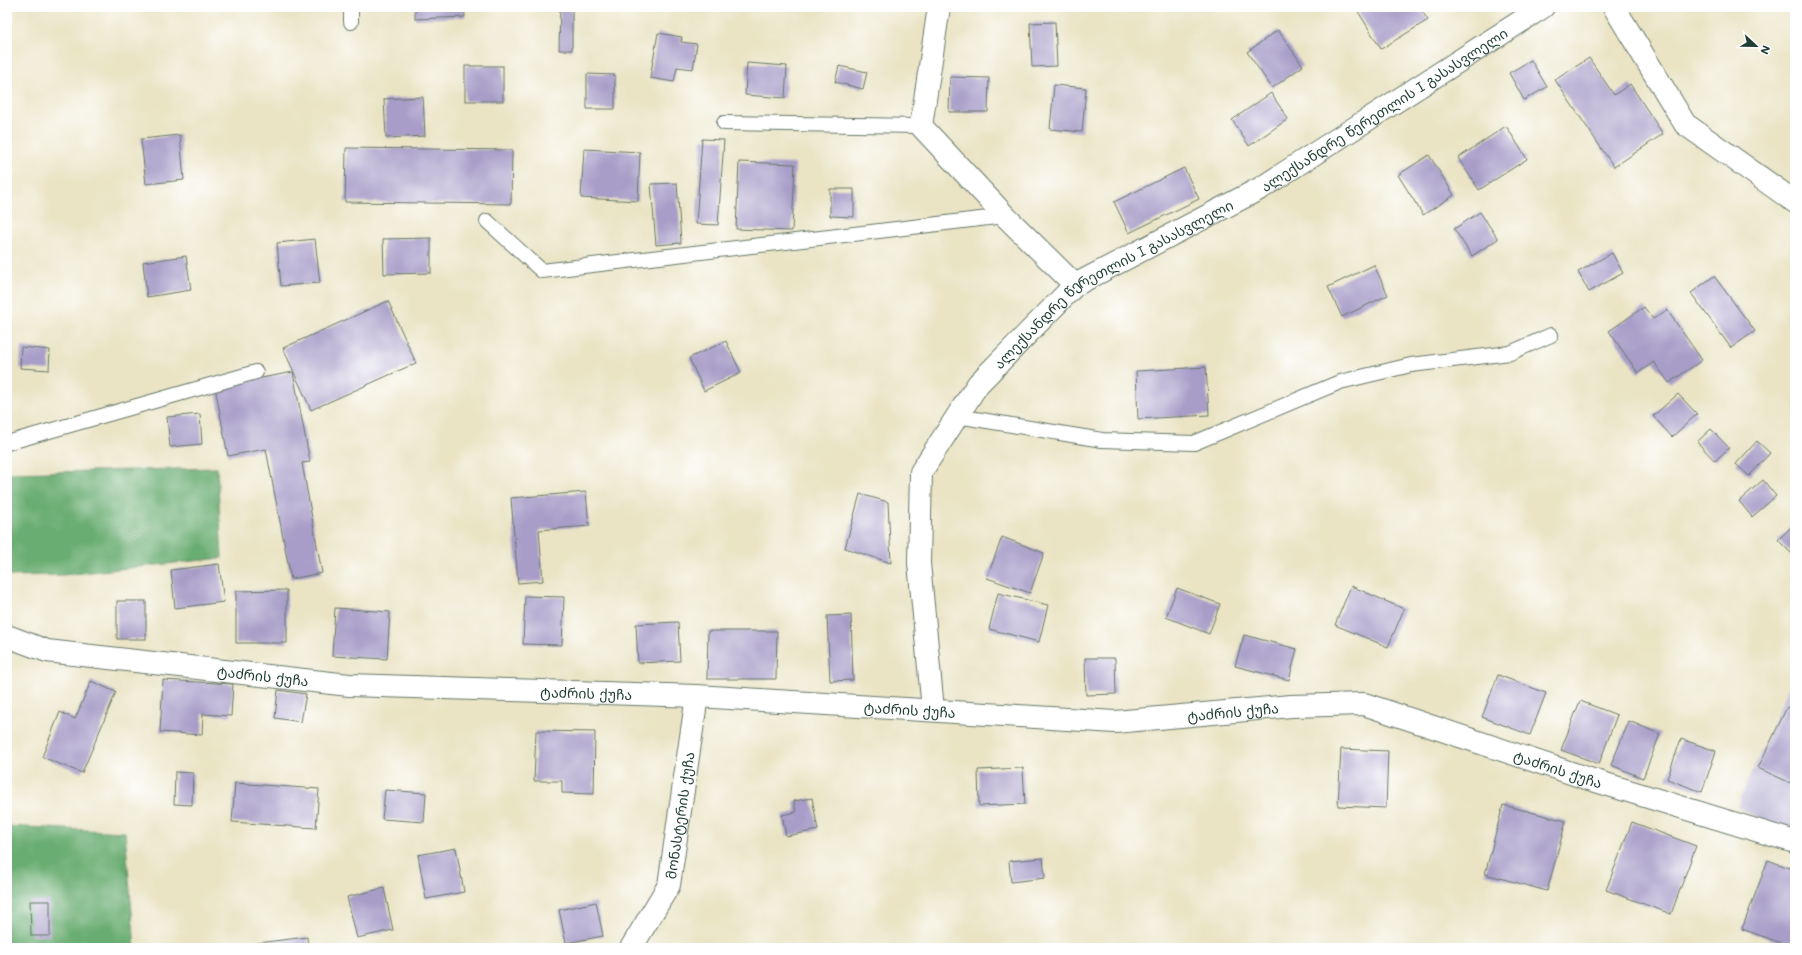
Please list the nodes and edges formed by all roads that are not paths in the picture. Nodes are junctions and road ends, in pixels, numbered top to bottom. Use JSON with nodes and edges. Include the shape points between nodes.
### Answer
{"nodes":[{"id":1,"x":351,"y":7,"type":"edge"},
{"id":2,"x":939,"y":7,"type":"edge"},
{"id":3,"x":1543,"y":7,"type":"edge"},
{"id":4,"x":1614,"y":7,"type":"edge"},
{"id":5,"x":351,"y":22,"type":"dead end"},
{"id":6,"x":724,"y":123,"type":"dead end"},
{"id":7,"x":921,"y":126,"type":"junction"},
{"id":8,"x":1795,"y":202,"type":"edge"},
{"id":9,"x":1005,"y":216,"type":"junction"},
{"id":10,"x":487,"y":221,"type":"dead end"},
{"id":11,"x":1075,"y":285,"type":"junction"},
{"id":12,"x":1551,"y":335,"type":"dead end"},
{"id":13,"x":256,"y":372,"type":"dead end"},
{"id":14,"x":957,"y":416,"type":"junction"},
{"id":15,"x":7,"y":443,"type":"edge"},
{"id":16,"x":9,"y":642,"type":"edge"},
{"id":17,"x":697,"y":696,"type":"junction"},
{"id":18,"x":933,"y":710,"type":"junction"},
{"id":19,"x":1795,"y":842,"type":"edge"},
{"id":20,"x":631,"y":948,"type":"edge"}],
"edges":[{"from":1,"to":5,"type":"lane"},
{"from":2,"to":7,"type":"street"},
{"from":3,"to":11,"type":"street","name":"ალექსანდრე წერეთლის I გასასვლელი","via":[[1261,188]]},
{"from":4,"to":8,"type":"street","via":[[1684,124]]},
{"from":6,"to":7,"type":"lane"},
{"from":7,"to":9,"type":"street"},
{"from":9,"to":10,"type":"lane","via":[[542,271]]},
{"from":9,"to":11,"type":"street"},
{"from":11,"to":14,"type":"street","name":"ალექსანდრე წერეთლის I გასასვლელი","via":[[978,384]]},
{"from":12,"to":14,"type":"lane","via":[[1510,353],[1411,365],[1340,382],[1194,443],[1102,440]]},
{"from":13,"to":15,"type":"lane"},
{"from":14,"to":18,"type":"street","name":"ალექსანდრე წერეთლის I გასასვლელი","via":[[921,472],[919,563]]},
{"from":16,"to":17,"type":"street","name":"ტაძრის ქუჩა","via":[[47,651],[349,685]]},
{"from":17,"to":18,"type":"street","name":"ტაძრის ქუჩა"},
{"from":17,"to":20,"type":"street","name":"მონასტერის ქუჩა","via":[[670,885]]},
{"from":18,"to":19,"type":"street","name":"ტაძრის ქუჩა","via":[[1115,722],[1291,706],[1364,704],[1586,778]]}]}
